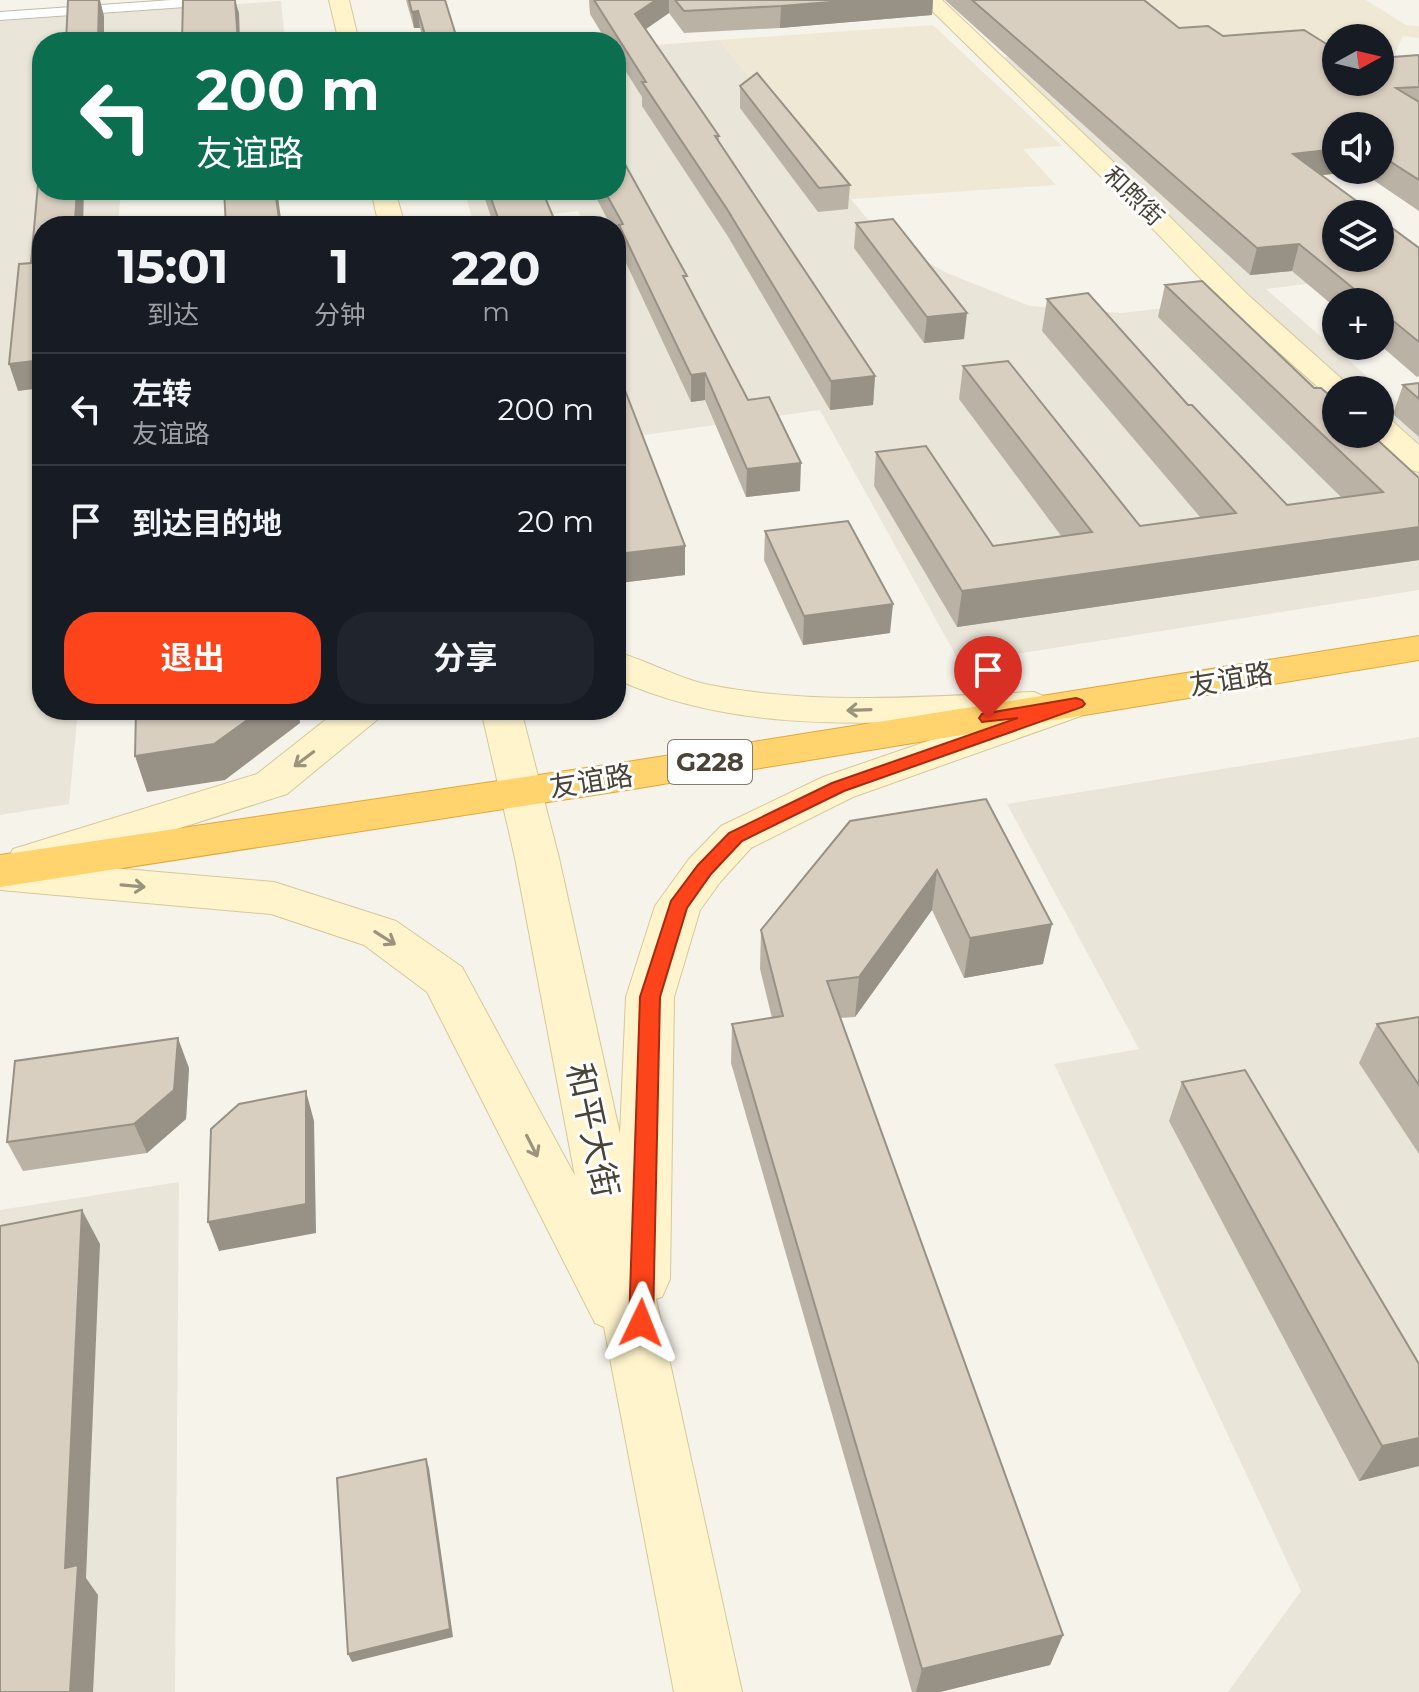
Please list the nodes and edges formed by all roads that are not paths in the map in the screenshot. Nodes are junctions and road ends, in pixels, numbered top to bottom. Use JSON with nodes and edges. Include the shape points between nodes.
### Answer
{"nodes":[{"id":1,"x":228,"y":0,"type":"edge"},
{"id":2,"x":339,"y":0,"type":"edge"},
{"id":3,"x":931,"y":0,"type":"edge"},
{"id":4,"x":0,"y":16,"type":"edge"},
{"id":5,"x":347,"y":32,"type":"edge"},
{"id":6,"x":1323,"y":376,"type":"edge"},
{"id":7,"x":1394,"y":440,"type":"edge"},
{"id":8,"x":1419,"y":462,"type":"edge"},
{"id":9,"x":1419,"y":648,"type":"edge"},
{"id":10,"x":626,"y":670,"type":"edge"},
{"id":11,"x":1076,"y":704,"type":"junction"},
{"id":12,"x":352,"y":720,"type":"edge"},
{"id":13,"x":503,"y":720,"type":"edge"},
{"id":14,"x":519,"y":792,"type":"junction"},
{"id":15,"x":0,"y":871,"type":"edge"},
{"id":16,"x":640,"y":1353,"type":"junction"},
{"id":17,"x":708,"y":1692,"type":"edge"}],
"edges":[{"from":1,"to":4,"type":"street"},
{"from":2,"to":5,"type":"main road"},
{"from":3,"to":6,"type":"main road","name":"和煦街","via":[[1237,300]]},
{"from":7,"to":8,"type":"main road"},
{"from":9,"to":11,"type":"highway","name":"友谊路","number":"G228"},
{"from":11,"to":10,"type":"main road","one_way":true,"via":[[799,711],[689,692]]},
{"from":11,"to":14,"type":"highway","name":"友谊路","number":"G228"},
{"from":11,"to":16,"type":"main road","via":[[838,787],[736,837],[678,906],[650,997]]},
{"from":12,"to":15,"type":"main road","one_way":true,"via":[[272,784]]},
{"from":13,"to":14,"type":"main road","name":"和平大街"},
{"from":14,"to":15,"type":"highway","name":"友谊路","number":"G228"},
{"from":14,"to":16,"type":"main road","name":"和平大街"},
{"from":15,"to":16,"type":"main road","one_way":true,"via":[[274,898],[380,933],[445,980]]},
{"from":16,"to":17,"type":"main road","name":"和平大街"}]}
